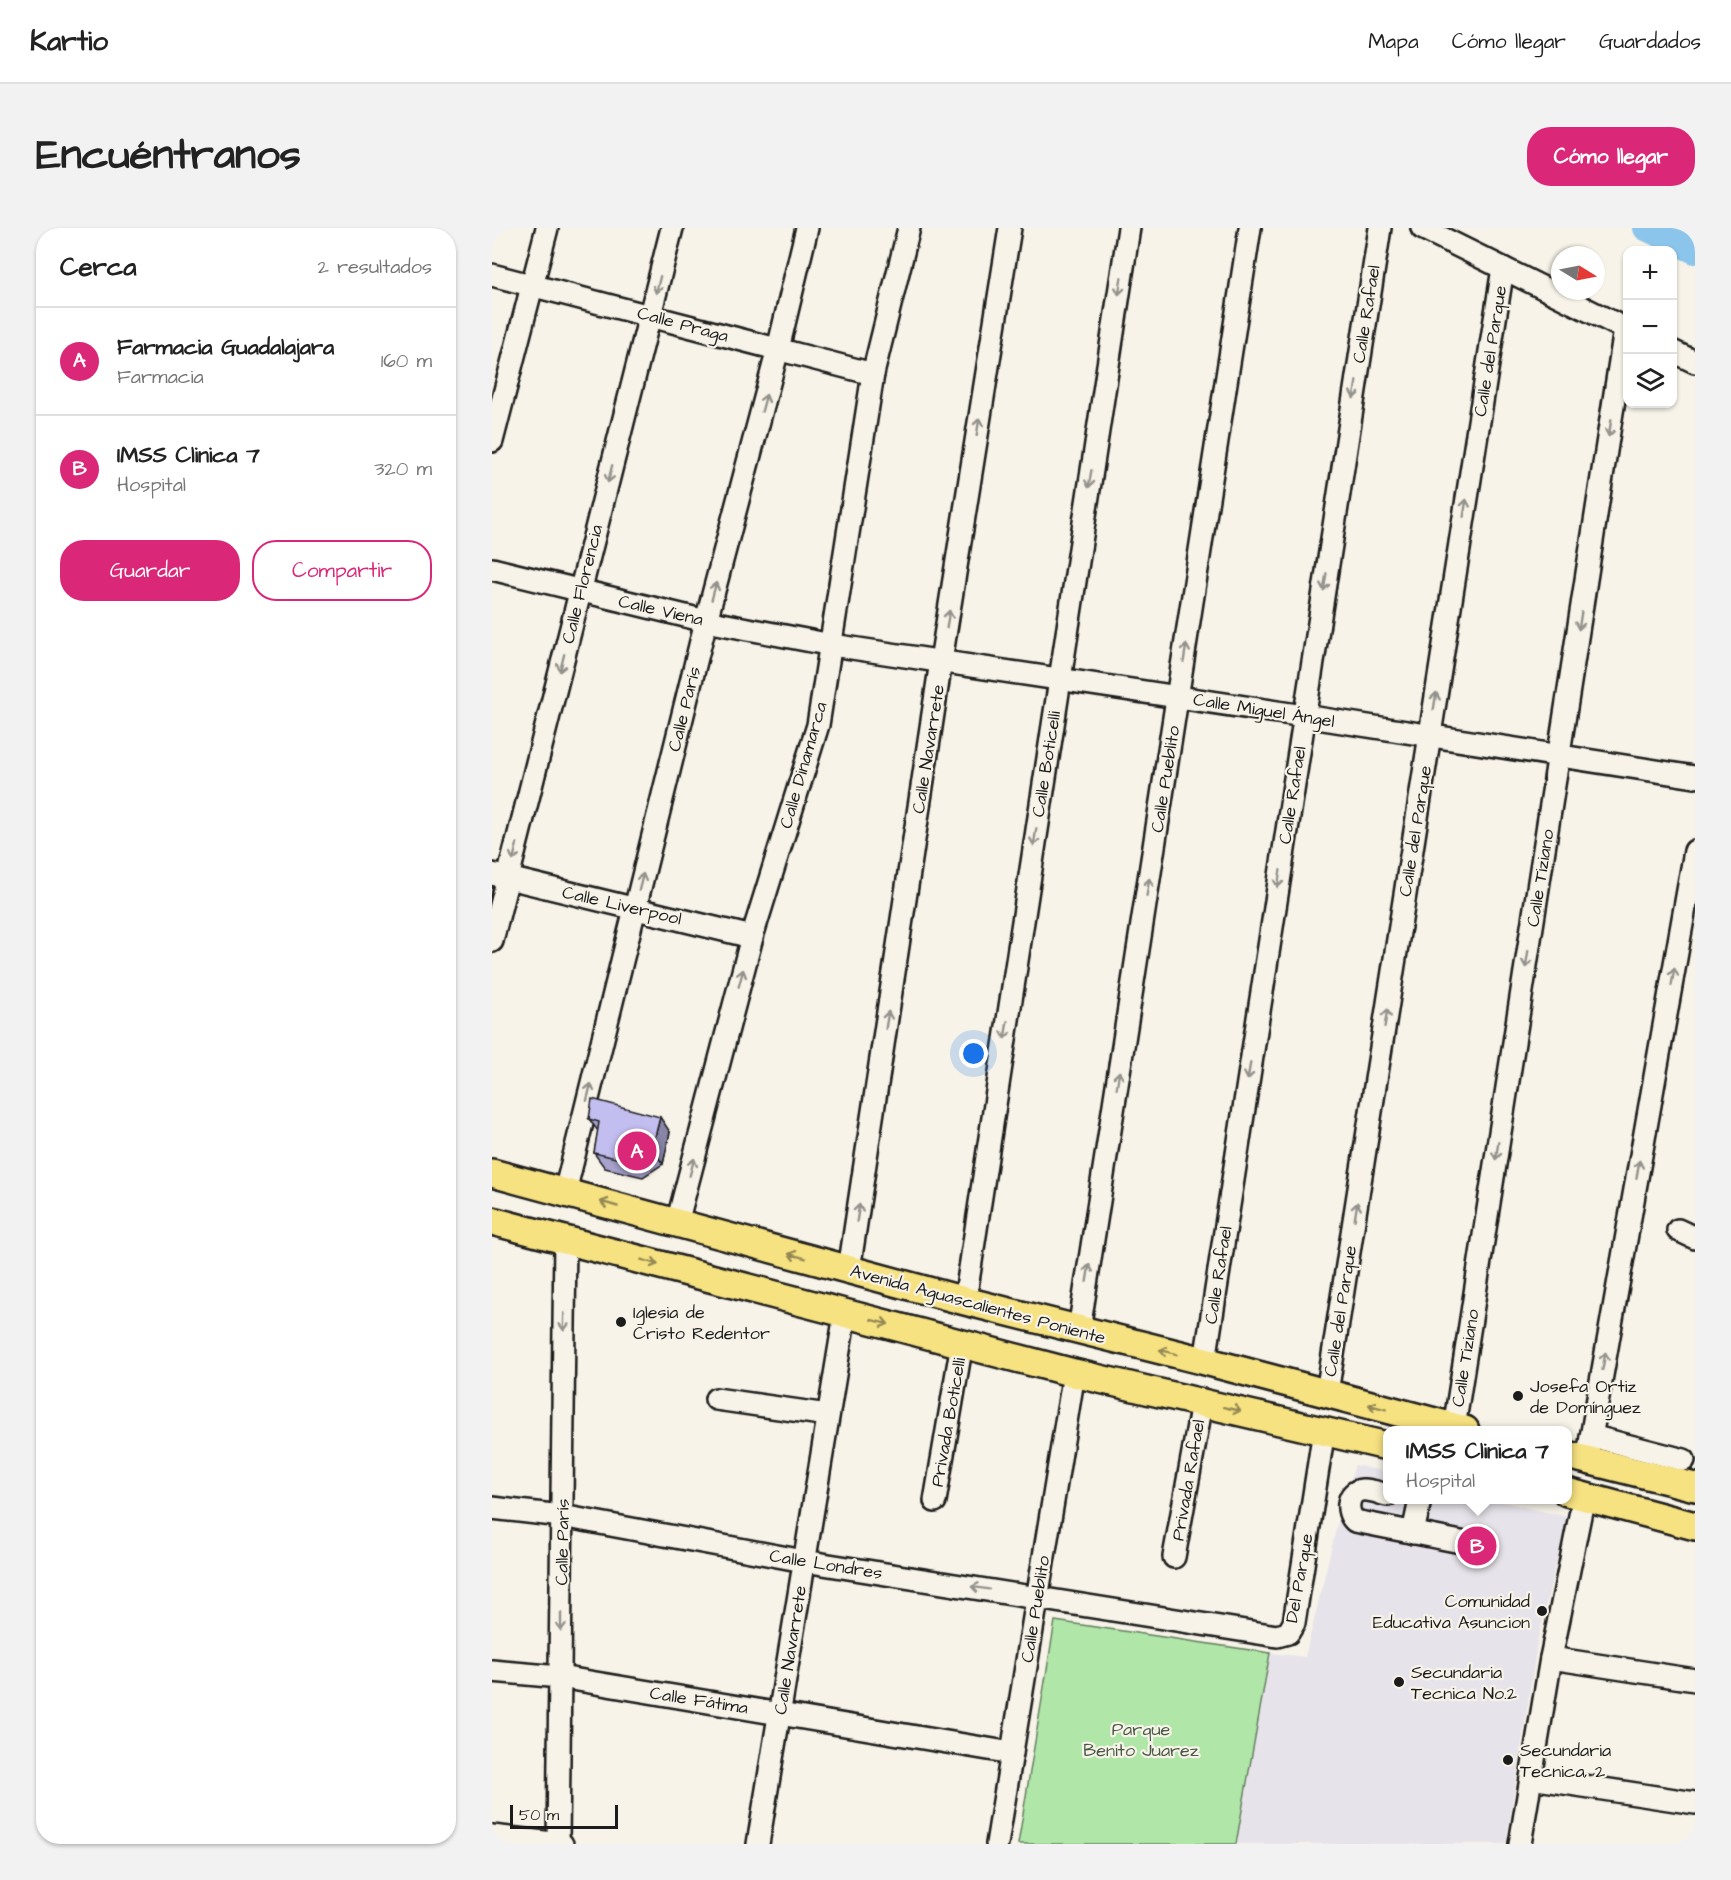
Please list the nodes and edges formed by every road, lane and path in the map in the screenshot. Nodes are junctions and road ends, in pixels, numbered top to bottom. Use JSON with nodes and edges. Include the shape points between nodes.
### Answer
{"nodes":[{"id":1,"x":547,"y":228,"type":"edge"},
{"id":2,"x":672,"y":228,"type":"edge"},
{"id":3,"x":807,"y":228,"type":"edge"},
{"id":4,"x":909,"y":228,"type":"edge"},
{"id":5,"x":1010,"y":228,"type":"edge"},
{"id":6,"x":1129,"y":228,"type":"edge"},
{"id":7,"x":1250,"y":228,"type":"edge"},
{"id":8,"x":1380,"y":228,"type":"edge"},
{"id":9,"x":1422,"y":228,"type":"edge"},
{"id":10,"x":1503,"y":268,"type":"junction"},
{"id":11,"x":492,"y":274,"type":"edge"},
{"id":12,"x":532,"y":285,"type":"junction"},
{"id":13,"x":650,"y":316,"type":"junction"},
{"id":14,"x":1623,"y":328,"type":"edge"},
{"id":15,"x":1623,"y":348,"type":"edge"},
{"id":16,"x":778,"y":349,"type":"junction"},
{"id":17,"x":1677,"y":353,"type":"edge"},
{"id":18,"x":1695,"y":362,"type":"edge"},
{"id":19,"x":873,"y":374,"type":"junction"},
{"id":20,"x":492,"y":441,"type":"edge"},
{"id":21,"x":492,"y":569,"type":"edge"},
{"id":22,"x":580,"y":591,"type":"junction"},
{"id":23,"x":706,"y":621,"type":"junction"},
{"id":24,"x":832,"y":645,"type":"junction"},
{"id":25,"x":941,"y":661,"type":"junction"},
{"id":26,"x":1059,"y":678,"type":"junction"},
{"id":27,"x":1178,"y":697,"type":"junction"},
{"id":28,"x":1304,"y":716,"type":"junction"},
{"id":29,"x":1430,"y":736,"type":"junction"},
{"id":30,"x":1559,"y":756,"type":"junction"},
{"id":31,"x":1695,"y":777,"type":"edge"},
{"id":32,"x":1695,"y":851,"type":"edge"},
{"id":33,"x":500,"y":876,"type":"edge"},
{"id":34,"x":635,"y":908,"type":"junction"},
{"id":35,"x":752,"y":937,"type":"junction"},
{"id":36,"x":492,"y":941,"type":"edge"},
{"id":37,"x":492,"y":1173,"type":"edge"},
{"id":38,"x":565,"y":1191,"type":"junction"},
{"id":39,"x":492,"y":1221,"type":"edge"},
{"id":40,"x":677,"y":1223,"type":"junction"},
{"id":41,"x":565,"y":1239,"type":"junction"},
{"id":42,"x":849,"y":1270,"type":"junction"},
{"id":43,"x":965,"y":1301,"type":"junction"},
{"id":44,"x":845,"y":1314,"type":"junction"},
{"id":45,"x":1079,"y":1330,"type":"junction"},
{"id":46,"x":962,"y":1343,"type":"junction"},
{"id":47,"x":1205,"y":1361,"type":"junction"},
{"id":48,"x":1074,"y":1373,"type":"junction"},
{"id":49,"x":1327,"y":1393,"type":"junction"},
{"id":50,"x":716,"y":1399,"type":"dead end"},
{"id":51,"x":1202,"y":1403,"type":"junction"},
{"id":52,"x":828,"y":1415,"type":"junction"},
{"id":53,"x":1449,"y":1426,"type":"edge"},
{"id":54,"x":1460,"y":1426,"type":"edge"},
{"id":55,"x":1324,"y":1430,"type":"junction"},
{"id":56,"x":1383,"y":1445,"type":"edge"},
{"id":57,"x":1582,"y":1451,"type":"edge"},
{"id":58,"x":1689,"y":1461,"type":"edge"},
{"id":59,"x":1655,"y":1477,"type":"junction"},
{"id":60,"x":1695,"y":1487,"type":"edge"},
{"id":61,"x":1383,"y":1494,"type":"edge"},
{"id":62,"x":1576,"y":1494,"type":"edge"},
{"id":63,"x":935,"y":1501,"type":"dead end"},
{"id":64,"x":1415,"y":1504,"type":"edge"},
{"id":65,"x":492,"y":1508,"type":"edge"},
{"id":66,"x":562,"y":1516,"type":"junction"},
{"id":67,"x":1695,"y":1526,"type":"edge"},
{"id":68,"x":1413,"y":1533,"type":"junction"},
{"id":69,"x":1476,"y":1545,"type":"dead end"},
{"id":70,"x":1174,"y":1557,"type":"dead end"},
{"id":71,"x":804,"y":1561,"type":"junction"},
{"id":72,"x":1037,"y":1597,"type":"junction"},
{"id":73,"x":1160,"y":1618,"type":"joint"},
{"id":74,"x":1551,"y":1659,"type":"junction"},
{"id":75,"x":492,"y":1671,"type":"edge"},
{"id":76,"x":560,"y":1677,"type":"junction"},
{"id":77,"x":1695,"y":1680,"type":"edge"},
{"id":78,"x":780,"y":1714,"type":"junction"},
{"id":79,"x":1012,"y":1753,"type":"junction"},
{"id":80,"x":1531,"y":1778,"type":"junction"},
{"id":81,"x":1695,"y":1803,"type":"edge"},
{"id":82,"x":492,"y":1836,"type":"edge"},
{"id":83,"x":558,"y":1844,"type":"edge"},
{"id":84,"x":562,"y":1844,"type":"edge"},
{"id":85,"x":758,"y":1844,"type":"edge"},
{"id":86,"x":996,"y":1844,"type":"edge"},
{"id":87,"x":1520,"y":1844,"type":"edge"}],
"edges":[{"from":1,"to":12,"type":"street"},
{"from":2,"to":13,"type":"street","name":"Calle Florencia","one_way":true},
{"from":3,"to":16,"type":"street","name":"Calle París"},
{"from":4,"to":19,"type":"street","name":"Calle Dinamarca"},
{"from":25,"to":5,"type":"street","name":"Calle Navarrete","one_way":true},
{"from":6,"to":26,"type":"street","name":"Calle Boticelli","one_way":true},
{"from":27,"to":7,"type":"street","name":"Calle Pueblito","one_way":true},
{"from":8,"to":28,"type":"street","name":"Calle Rafael","one_way":true},
{"from":9,"to":10,"type":"street"},
{"from":10,"to":14,"type":"street"},
{"from":29,"to":10,"type":"street","name":"Calle del Parque","one_way":true},
{"from":11,"to":12,"type":"street","name":"Calle Praga"},
{"from":12,"to":13,"type":"street","name":"Calle Praga"},
{"from":12,"to":20,"type":"street"},
{"from":13,"to":16,"type":"street","name":"Calle Praga"},
{"from":13,"to":22,"type":"street","name":"Calle Florencia","one_way":true},
{"from":15,"to":30,"type":"street","name":"Calle Tiziano","one_way":true},
{"from":16,"to":19,"type":"street","name":"Calle Praga"},
{"from":23,"to":16,"type":"street","name":"Calle París","one_way":true},
{"from":17,"to":18,"type":"street"},
{"from":19,"to":24,"type":"street","name":"Calle Dinamarca"},
{"from":21,"to":22,"type":"street","name":"Calle Viena"},
{"from":22,"to":23,"type":"street","name":"Calle Viena"},
{"from":22,"to":33,"type":"street","name":"Calle Florencia","one_way":true},
{"from":23,"to":24,"type":"street","name":"Calle Viena"},
{"from":34,"to":23,"type":"street","name":"Calle París","one_way":true},
{"from":24,"to":25,"type":"street","name":"Calle Miguel Ángel"},
{"from":24,"to":35,"type":"street","name":"Calle Dinamarca","via":[[818,725]]},
{"from":25,"to":26,"type":"street","name":"Calle Miguel Ángel"},
{"from":42,"to":25,"type":"street","name":"Calle Navarrete","one_way":true},
{"from":26,"to":27,"type":"street","name":"Calle Miguel Ángel"},
{"from":26,"to":43,"type":"street","name":"Calle Boticelli","one_way":true},
{"from":27,"to":28,"type":"street","name":"Calle Miguel Ángel"},
{"from":45,"to":27,"type":"street","name":"Calle Pueblito","one_way":true},
{"from":28,"to":29,"type":"street","name":"Calle Miguel Ángel"},
{"from":28,"to":47,"type":"street","name":"Calle Rafael","one_way":true},
{"from":29,"to":30,"type":"street","name":"Calle Miguel Ángel"},
{"from":49,"to":29,"type":"street","name":"Calle del Parque","one_way":true},
{"from":30,"to":31,"type":"street","name":"Calle Miguel Ángel"},
{"from":30,"to":54,"type":"street","name":"Calle Tiziano","one_way":true},
{"from":57,"to":32,"type":"street","one_way":true},
{"from":33,"to":34,"type":"street","name":"Calle Liverpool"},
{"from":33,"to":36,"type":"street","name":"Calle Florencia"},
{"from":34,"to":35,"type":"street","name":"Calle Liverpool"},
{"from":38,"to":34,"type":"street","name":"Calle París","one_way":true},
{"from":40,"to":35,"type":"street","name":"Calle Dinamarca","one_way":true},
{"from":37,"to":38,"type":"main road","name":"Avenida Aguascalientes Poniente"},
{"from":40,"to":38,"type":"main road","name":"Avenida Aguascalientes Poniente","one_way":true},
{"from":39,"to":41,"type":"main road"},
{"from":42,"to":40,"type":"main road","name":"Avenida Aguascalientes Poniente","one_way":true},
{"from":41,"to":44,"type":"main road","one_way":true},
{"from":41,"to":66,"type":"street","name":"Calle París","one_way":true},
{"from":42,"to":43,"type":"main road","name":"Avenida Aguascalientes Poniente"},
{"from":43,"to":45,"type":"main road","name":"Avenida Aguascalientes Poniente"},
{"from":44,"to":46,"type":"main road","one_way":true},
{"from":44,"to":52,"type":"street","name":"Calle Navarrete"},
{"from":47,"to":45,"type":"main road","name":"Avenida Aguascalientes Poniente","one_way":true},
{"from":46,"to":48,"type":"main road"},
{"from":46,"to":63,"type":"street","name":"Privada Boticelli"},
{"from":47,"to":49,"type":"main road","name":"Avenida Aguascalientes Poniente"},
{"from":48,"to":51,"type":"main road"},
{"from":48,"to":72,"type":"street","name":"Calle Pueblito"},
{"from":53,"to":49,"type":"main road","name":"Avenida Aguascalientes Poniente","one_way":true},
{"from":50,"to":52,"type":"street"},
{"from":51,"to":55,"type":"main road","one_way":true},
{"from":51,"to":70,"type":"street","name":"Privada Rafael"},
{"from":52,"to":71,"type":"street","name":"Calle Navarrete"},
{"from":55,"to":56,"type":"main road"},
{"from":55,"to":73,"type":"street","name":"Del Parque","via":[[1294,1623],[1288,1633],[1277,1636]]},
{"from":57,"to":58,"type":"street"},
{"from":57,"to":59,"type":"main road"},
{"from":58,"to":59,"type":"street"},
{"from":59,"to":60,"type":"main road"},
{"from":61,"to":68,"type":"street","via":[[1356,1491],[1351,1497],[1349,1516],[1355,1521]]},
{"from":62,"to":67,"type":"main road"},
{"from":62,"to":74,"type":"street"},
{"from":64,"to":68,"type":"street"},
{"from":65,"to":66,"type":"street","name":"Calle Londres"},
{"from":66,"to":71,"type":"street","name":"Calle Londres"},
{"from":66,"to":76,"type":"street","name":"Calle París","one_way":true},
{"from":68,"to":69,"type":"street"},
{"from":72,"to":71,"type":"street","name":"Calle Londres","one_way":true},
{"from":71,"to":78,"type":"street","name":"Calle Navarrete"},
{"from":72,"to":73,"type":"street","name":"Calle Londres"},
{"from":72,"to":79,"type":"street","name":"Calle Pueblito"},
{"from":74,"to":77,"type":"street"},
{"from":74,"to":80,"type":"street"},
{"from":75,"to":76,"type":"street","name":"Calle Fátima"},
{"from":76,"to":78,"type":"street","name":"Calle Fátima"},
{"from":76,"to":83,"type":"street","name":"Calle París"},
{"from":78,"to":79,"type":"street","name":"Calle Fátima"},
{"from":78,"to":85,"type":"street","name":"Calle Navarrete"},
{"from":79,"to":86,"type":"street","name":"Calle Pueblito"},
{"from":80,"to":81,"type":"street"},
{"from":80,"to":87,"type":"street"},
{"from":82,"to":83,"type":"street"},
{"from":83,"to":84,"type":"street"}]}
